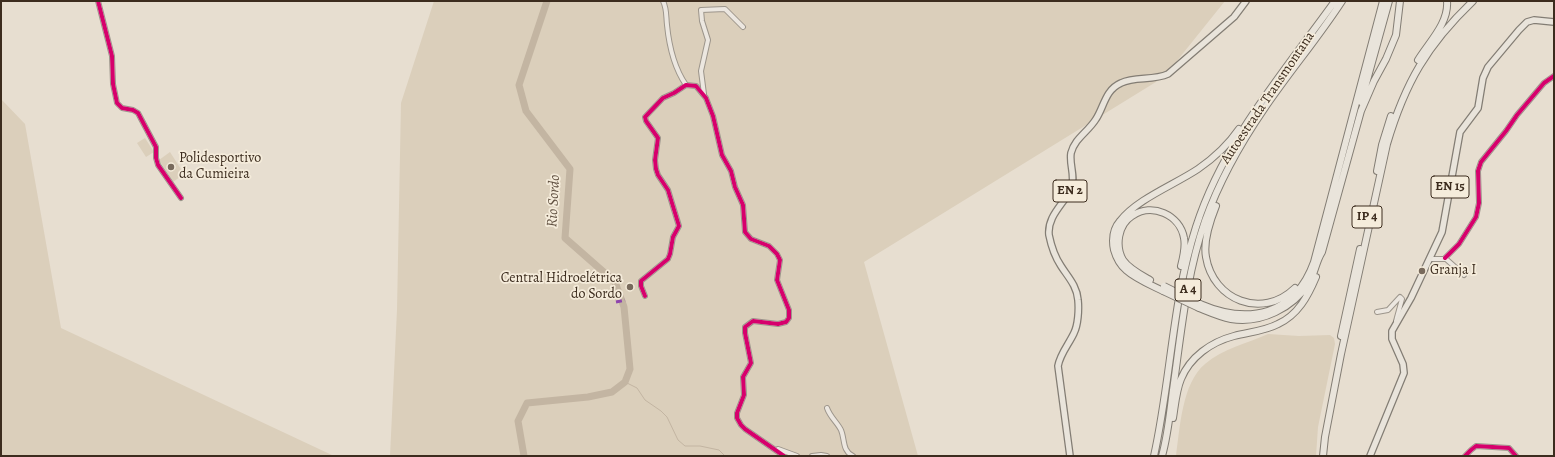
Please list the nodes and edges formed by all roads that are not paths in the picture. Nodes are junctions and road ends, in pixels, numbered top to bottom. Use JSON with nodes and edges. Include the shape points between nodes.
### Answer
{"nodes":[{"id":1,"x":98,"y":1,"type":"edge"},
{"id":2,"x":663,"y":1,"type":"edge"},
{"id":3,"x":1246,"y":1,"type":"edge"},
{"id":4,"x":1335,"y":1,"type":"edge"},
{"id":5,"x":1342,"y":1,"type":"edge"},
{"id":6,"x":1384,"y":1,"type":"edge"},
{"id":7,"x":1389,"y":1,"type":"edge"},
{"id":8,"x":1400,"y":1,"type":"edge"},
{"id":9,"x":1447,"y":1,"type":"edge"},
{"id":10,"x":1468,"y":1,"type":"edge"},
{"id":11,"x":1473,"y":1,"type":"edge"},
{"id":12,"x":1554,"y":22,"type":"edge"},
{"id":13,"x":743,"y":27,"type":"dead end"},
{"id":14,"x":1554,"y":76,"type":"edge"},
{"id":15,"x":686,"y":85,"type":"junction"},
{"id":16,"x":704,"y":94,"type":"junction"},
{"id":17,"x":1261,"y":102,"type":"junction"},
{"id":18,"x":1356,"y":129,"type":"junction"},
{"id":19,"x":1233,"y":160,"type":"junction"},
{"id":20,"x":1376,"y":177,"type":"junction"},
{"id":21,"x":1337,"y":187,"type":"junction"},
{"id":22,"x":181,"y":198,"type":"dead end"},
{"id":23,"x":1318,"y":246,"type":"junction"},
{"id":24,"x":1322,"y":252,"type":"junction"},
{"id":25,"x":1445,"y":258,"type":"junction"},
{"id":26,"x":1430,"y":259,"type":"junction"},
{"id":27,"x":1464,"y":275,"type":"dead end"},
{"id":28,"x":1181,"y":281,"type":"junction"},
{"id":29,"x":1164,"y":288,"type":"junction"},
{"id":30,"x":645,"y":296,"type":"dead end"},
{"id":31,"x":1199,"y":306,"type":"junction"},
{"id":32,"x":1377,"y":312,"type":"dead end"},
{"id":33,"x":1395,"y":324,"type":"junction"},
{"id":34,"x":827,"y":408,"type":"dead end"},
{"id":35,"x":1168,"y":427,"type":"junction"},
{"id":36,"x":771,"y":447,"type":"junction"},
{"id":37,"x":784,"y":456,"type":"edge"},
{"id":38,"x":797,"y":456,"type":"edge"},
{"id":39,"x":812,"y":456,"type":"edge"},
{"id":40,"x":827,"y":456,"type":"edge"},
{"id":41,"x":853,"y":456,"type":"edge"},
{"id":42,"x":1070,"y":456,"type":"edge"},
{"id":43,"x":1154,"y":456,"type":"edge"},
{"id":44,"x":1162,"y":456,"type":"edge"},
{"id":45,"x":1320,"y":456,"type":"edge"},
{"id":46,"x":1323,"y":456,"type":"edge"},
{"id":47,"x":1370,"y":456,"type":"edge"},
{"id":48,"x":1465,"y":456,"type":"edge"},
{"id":49,"x":1516,"y":456,"type":"edge"}],
"edges":[{"from":1,"to":22,"type":"street","via":[[112,56],[117,103],[122,108],[138,113],[156,147],[158,165]]},
{"from":2,"to":15,"type":"street","via":[[673,57]]},
{"from":3,"to":42,"type":"main road","number":"EN 2","via":[[1236,16],[1169,73],[1158,77],[1127,80],[1113,88],[1107,95],[1096,120],[1080,136],[1073,148],[1072,186],[1053,218],[1049,232],[1054,253],[1073,283],[1078,299],[1076,328],[1058,366]]},
{"from":4,"to":17,"type":"highway","name":"Autoestrada Transmontana","number":"A 4"},
{"from":5,"to":19,"type":"highway","name":"Autoestrada Transmontana","number":"A 4","via":[[1263,109]]},
{"from":6,"to":21,"type":"highway"},
{"from":7,"to":18,"type":"highway","via":[[1360,103]]},
{"from":8,"to":18,"type":"highway","via":[[1392,47],[1368,95]]},
{"from":9,"to":20,"type":"highway","via":[[1443,21],[1410,74],[1396,104],[1384,137]]},
{"from":10,"to":20,"type":"highway","number":"IP 4","via":[[1435,39],[1411,76],[1391,122]]},
{"from":11,"to":46,"type":"highway","number":"IP 4","via":[[1428,52],[1402,97],[1394,120],[1341,354]]},
{"from":12,"to":26,"type":"main road","number":"EN 15","via":[[1537,20],[1525,24],[1486,71],[1478,108],[1459,133],[1443,227]]},
{"from":13,"to":16,"type":"street","via":[[725,8],[701,11],[708,40],[701,71]]},
{"from":14,"to":25,"type":"street","via":[[1544,83],[1481,162],[1478,171],[1476,217],[1459,244]]},
{"from":15,"to":16,"type":"street","via":[[695,86]]},
{"from":15,"to":30,"type":"street","via":[[663,98],[645,118],[658,138],[656,171],[668,189],[679,225],[673,237],[668,259],[641,280]]},
{"from":16,"to":36,"type":"street","via":[[712,113],[722,155],[743,204],[745,231],[750,238],[768,245],[778,256],[780,262],[777,281],[790,312],[789,319],[785,322],[774,324],[753,321],[746,325],[744,330],[751,363],[743,377],[744,396],[737,418],[743,428]]},
{"from":17,"to":28,"type":"highway","name":"Autoestrada Transmontana","number":"A 4","via":[[1226,156],[1213,184],[1196,226]]},
{"from":17,"to":29,"type":"highway","via":[[1218,154],[1129,211],[1114,230],[1113,244],[1119,263],[1136,277]]},
{"from":18,"to":21,"type":"highway"},
{"from":19,"to":23,"type":"highway","via":[[1233,166],[1213,214],[1206,246],[1208,266],[1219,287],[1232,298],[1250,304],[1277,301],[1301,282]]},
{"from":19,"to":35,"type":"highway","name":"Autoestrada Transmontana","number":"A 4","via":[[1205,221],[1194,259]]},
{"from":20,"to":45,"type":"highway","number":"IP 4","via":[[1345,316]]},
{"from":21,"to":23,"type":"highway"},
{"from":21,"to":24,"type":"highway"},
{"from":23,"to":31,"type":"highway","via":[[1304,284],[1293,296],[1272,310],[1248,315]]},
{"from":24,"to":31,"type":"highway","via":[[1309,284],[1298,297],[1276,312],[1243,319],[1226,317]]},
{"from":24,"to":35,"type":"highway","via":[[1310,292],[1304,303],[1289,317],[1279,324],[1216,342],[1192,360],[1181,379]]},
{"from":25,"to":26,"type":"street"},
{"from":25,"to":27,"type":"street"},
{"from":26,"to":33,"type":"main road","number":"EN 15"},
{"from":28,"to":29,"type":"highway","via":[[1179,275],[1185,240],[1180,227],[1166,213],[1149,210],[1132,215],[1120,232],[1118,243],[1123,260]]},
{"from":28,"to":43,"type":"highway","name":"Autoestrada Transmontana","number":"A 4","via":[[1161,425]]},
{"from":29,"to":31,"type":"highway","bridge":true},
{"from":32,"to":33,"type":"street","via":[[1388,310],[1400,297],[1402,300]]},
{"from":33,"to":47,"type":"main road","number":"EN 15","via":[[1392,339],[1404,370]]},
{"from":34,"to":41,"type":"street","via":[[840,429],[846,451]]},
{"from":35,"to":44,"type":"highway","name":"Autoestrada Transmontana","number":"A 4"},
{"from":36,"to":37,"type":"street"},
{"from":36,"to":38,"type":"street"},
{"from":39,"to":40,"type":"street"},
{"from":48,"to":49,"type":"street","via":[[1472,448],[1478,446],[1508,448]]}]}
